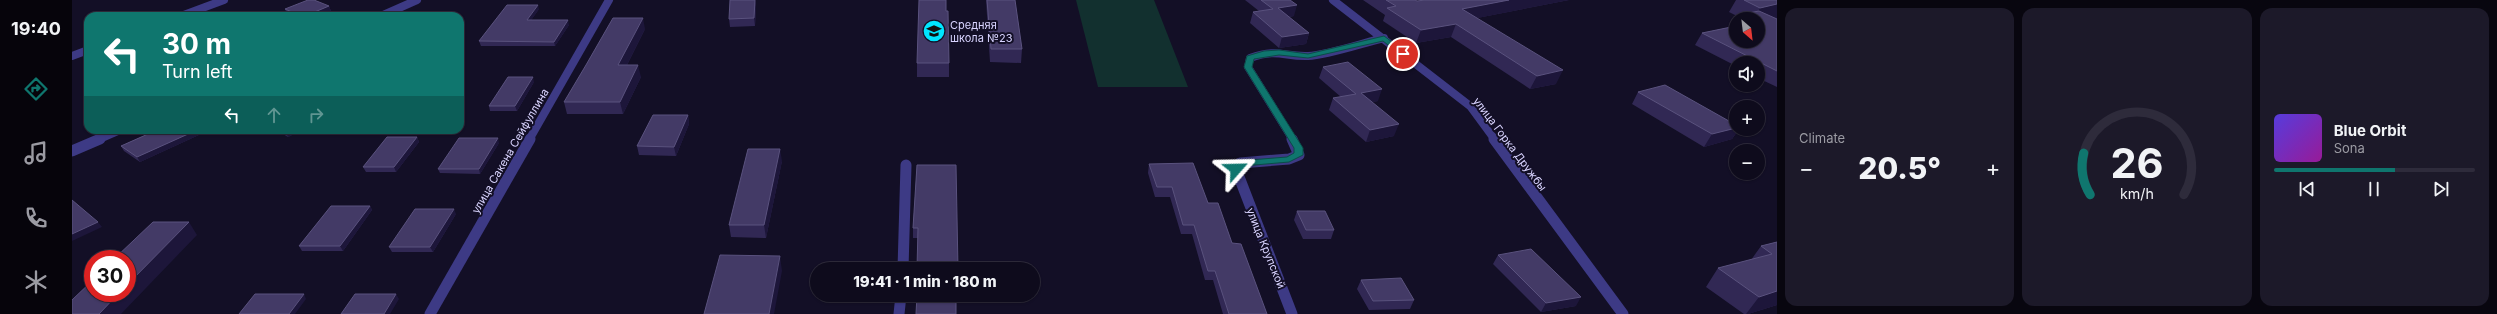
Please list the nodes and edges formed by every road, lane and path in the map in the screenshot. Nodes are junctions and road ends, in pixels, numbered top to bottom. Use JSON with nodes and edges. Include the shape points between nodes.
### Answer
{"nodes":[{"id":1,"x":224,"y":0,"type":"edge"},
{"id":2,"x":417,"y":0,"type":"edge"},
{"id":3,"x":609,"y":0,"type":"edge"},
{"id":4,"x":1333,"y":0,"type":"edge"},
{"id":5,"x":192,"y":12,"type":"edge"},
{"id":6,"x":390,"y":12,"type":"edge"},
{"id":7,"x":1384,"y":38,"type":"junction"},
{"id":8,"x":84,"y":52,"type":"edge"},
{"id":9,"x":72,"y":56,"type":"edge"},
{"id":10,"x":111,"y":134,"type":"edge"},
{"id":11,"x":72,"y":151,"type":"edge"},
{"id":12,"x":906,"y":165,"type":"dead end"},
{"id":13,"x":903,"y":262,"type":"edge"},
{"id":14,"x":900,"y":302,"type":"edge"},
{"id":15,"x":430,"y":314,"type":"edge"},
{"id":16,"x":899,"y":314,"type":"edge"},
{"id":17,"x":1292,"y":314,"type":"edge"},
{"id":18,"x":1623,"y":314,"type":"edge"}],
"edges":[{"from":1,"to":5,"type":"street"},
{"from":2,"to":6,"type":"street"},
{"from":3,"to":15,"type":"street","name":"улица Сакена Сейфуллина"},
{"from":4,"to":7,"type":"street","name":"улица Горка Дружбы"},
{"from":7,"to":17,"type":"street","name":"улица Крупской","via":[[1308,56],[1279,52],[1250,58],[1248,67],[1298,148],[1299,155],[1289,159],[1240,163],[1236,169]]},
{"from":7,"to":18,"type":"street","name":"улица Горка Дружбы","via":[[1470,106]]},
{"from":8,"to":9,"type":"street"},
{"from":10,"to":11,"type":"street"},
{"from":12,"to":13,"type":"street"},
{"from":14,"to":16,"type":"street"}]}
